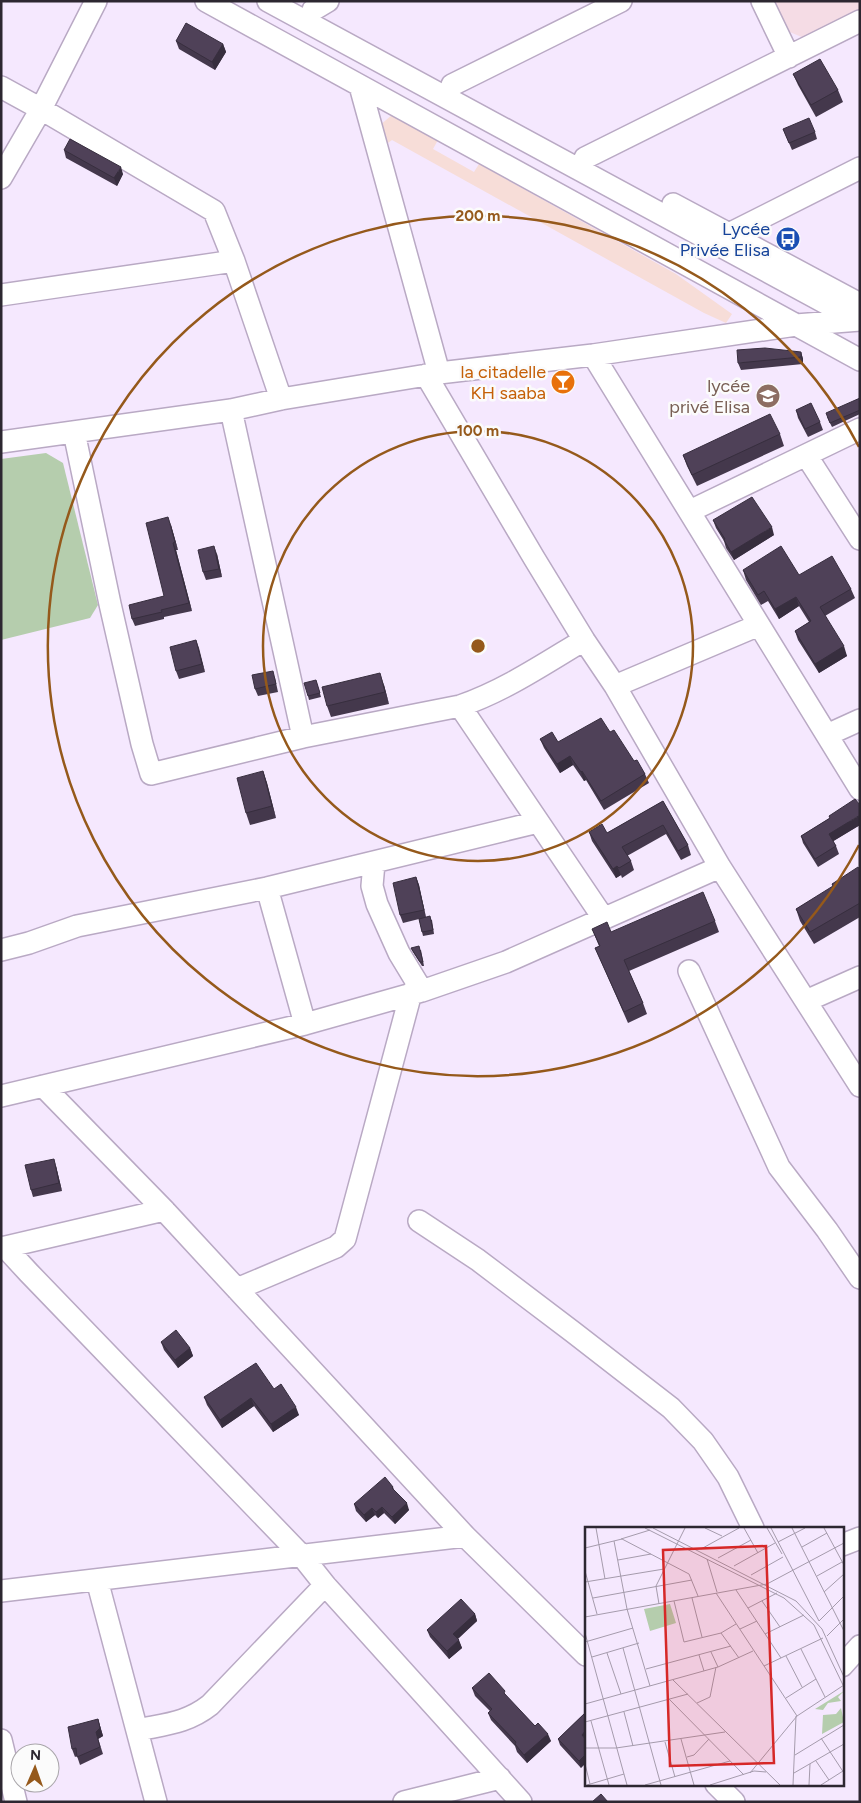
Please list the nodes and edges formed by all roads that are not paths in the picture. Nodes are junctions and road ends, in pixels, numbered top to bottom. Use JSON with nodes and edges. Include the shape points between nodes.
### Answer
{"nodes":[{"id":1,"x":96,"y":1,"type":"edge"},
{"id":2,"x":206,"y":1,"type":"edge"},
{"id":3,"x":268,"y":1,"type":"edge"},
{"id":4,"x":621,"y":1,"type":"edge"},
{"id":5,"x":762,"y":1,"type":"edge"},
{"id":6,"x":313,"y":4,"type":"edge"},
{"id":7,"x":860,"y":21,"type":"edge"},
{"id":8,"x":790,"y":56,"type":"junction"},
{"id":9,"x":360,"y":86,"type":"junction"},
{"id":10,"x":452,"y":86,"type":"junction"},
{"id":11,"x":1,"y":87,"type":"edge"},
{"id":12,"x":42,"y":109,"type":"junction"},
{"id":13,"x":585,"y":158,"type":"junction"},
{"id":14,"x":860,"y":168,"type":"edge"},
{"id":15,"x":4,"y":169,"type":"edge"},
{"id":16,"x":728,"y":234,"type":"junction"},
{"id":17,"x":234,"y":261,"type":"junction"},
{"id":18,"x":1,"y":295,"type":"edge"},
{"id":19,"x":859,"y":317,"type":"edge"},
{"id":20,"x":796,"y":325,"type":"junction"},
{"id":21,"x":593,"y":355,"type":"junction"},
{"id":22,"x":860,"y":360,"type":"edge"},
{"id":23,"x":433,"y":374,"type":"junction"},
{"id":24,"x":281,"y":399,"type":"junction"},
{"id":25,"x":232,"y":410,"type":"junction"},
{"id":26,"x":860,"y":429,"type":"edge"},
{"id":27,"x":74,"y":432,"type":"junction"},
{"id":28,"x":1,"y":442,"type":"edge"},
{"id":29,"x":806,"y":455,"type":"junction"},
{"id":30,"x":690,"y":511,"type":"junction"},
{"id":31,"x":860,"y":539,"type":"edge"},
{"id":32,"x":759,"y":625,"type":"junction"},
{"id":33,"x":584,"y":640,"type":"junction"},
{"id":34,"x":615,"y":686,"type":"junction"},
{"id":35,"x":460,"y":706,"type":"junction"},
{"id":36,"x":860,"y":720,"type":"edge"},
{"id":37,"x":827,"y":735,"type":"junction"},
{"id":38,"x":303,"y":737,"type":"junction"},
{"id":39,"x":860,"y":788,"type":"edge"},
{"id":40,"x":538,"y":822,"type":"junction"},
{"id":41,"x":374,"y":863,"type":"junction"},
{"id":42,"x":720,"y":867,"type":"junction"},
{"id":43,"x":267,"y":888,"type":"junction"},
{"id":44,"x":604,"y":919,"type":"junction"},
{"id":45,"x":1,"y":950,"type":"edge"},
{"id":46,"x":689,"y":971,"type":"dead end"},
{"id":47,"x":860,"y":978,"type":"edge"},
{"id":48,"x":416,"y":992,"type":"junction"},
{"id":49,"x":806,"y":1001,"type":"junction"},
{"id":50,"x":305,"y":1024,"type":"junction"},
{"id":51,"x":43,"y":1086,"type":"junction"},
{"id":52,"x":860,"y":1086,"type":"edge"},
{"id":53,"x":1,"y":1096,"type":"edge"},
{"id":54,"x":164,"y":1210,"type":"junction"},
{"id":55,"x":419,"y":1221,"type":"dead end"},
{"id":56,"x":3,"y":1247,"type":"edge"},
{"id":57,"x":860,"y":1278,"type":"edge"},
{"id":58,"x":237,"y":1289,"type":"junction"},
{"id":59,"x":753,"y":1527,"type":"edge"},
{"id":60,"x":465,"y":1536,"type":"junction"},
{"id":61,"x":860,"y":1538,"type":"edge"},
{"id":62,"x":844,"y":1544,"type":"edge"},
{"id":63,"x":302,"y":1556,"type":"junction"},
{"id":64,"x":96,"y":1580,"type":"junction"},
{"id":65,"x":325,"y":1585,"type":"junction"},
{"id":66,"x":1,"y":1591,"type":"edge"},
{"id":67,"x":860,"y":1646,"type":"edge"},
{"id":68,"x":585,"y":1655,"type":"edge"},
{"id":69,"x":844,"y":1664,"type":"edge"},
{"id":70,"x":138,"y":1730,"type":"junction"},
{"id":71,"x":1,"y":1740,"type":"edge"},
{"id":72,"x":500,"y":1778,"type":"junction"},
{"id":73,"x":16,"y":1802,"type":"edge"},
{"id":74,"x":156,"y":1802,"type":"edge"},
{"id":75,"x":404,"y":1802,"type":"edge"},
{"id":76,"x":521,"y":1802,"type":"edge"}],
"edges":[{"from":1,"to":12,"type":"street"},
{"from":2,"to":9,"type":"street"},
{"from":3,"to":19,"type":"street"},
{"from":4,"to":10,"type":"street"},
{"from":5,"to":8,"type":"street"},
{"from":6,"to":10,"type":"street"},
{"from":7,"to":8,"type":"street"},
{"from":8,"to":13,"type":"street"},
{"from":9,"to":20,"type":"street"},
{"from":9,"to":23,"type":"street"},
{"from":10,"to":13,"type":"street"},
{"from":11,"to":12,"type":"street"},
{"from":12,"to":15,"type":"street"},
{"from":12,"to":17,"type":"street","via":[[214,211]]},
{"from":13,"to":16,"type":"street"},
{"from":14,"to":16,"type":"street"},
{"from":16,"to":19,"type":"street"},
{"from":17,"to":18,"type":"street"},
{"from":17,"to":24,"type":"street"},
{"from":19,"to":20,"type":"street"},
{"from":20,"to":21,"type":"street"},
{"from":20,"to":22,"type":"street"},
{"from":21,"to":23,"type":"street"},
{"from":21,"to":30,"type":"street"},
{"from":23,"to":24,"type":"street"},
{"from":23,"to":33,"type":"street"},
{"from":24,"to":25,"type":"street"},
{"from":25,"to":27,"type":"street"},
{"from":25,"to":38,"type":"street"},
{"from":26,"to":29,"type":"street"},
{"from":27,"to":28,"type":"street"},
{"from":27,"to":38,"type":"street","via":[[110,604],[151,773]]},
{"from":29,"to":30,"type":"street"},
{"from":29,"to":31,"type":"street"},
{"from":30,"to":32,"type":"street"},
{"from":32,"to":34,"type":"street"},
{"from":32,"to":37,"type":"street"},
{"from":33,"to":34,"type":"street"},
{"from":33,"to":35,"type":"street","via":[[511,684]]},
{"from":34,"to":42,"type":"street"},
{"from":35,"to":38,"type":"street"},
{"from":35,"to":40,"type":"street"},
{"from":36,"to":37,"type":"street"},
{"from":37,"to":39,"type":"street"},
{"from":40,"to":41,"type":"street"},
{"from":40,"to":44,"type":"street"},
{"from":41,"to":43,"type":"street"},
{"from":41,"to":48,"type":"street","via":[[372,886],[377,904]]},
{"from":42,"to":44,"type":"street"},
{"from":42,"to":49,"type":"street"},
{"from":43,"to":45,"type":"street","via":[[77,926]]},
{"from":43,"to":50,"type":"street"},
{"from":44,"to":48,"type":"street","via":[[506,962]]},
{"from":46,"to":57,"type":"street","via":[[778,1167]]},
{"from":47,"to":49,"type":"street"},
{"from":48,"to":50,"type":"street"},
{"from":48,"to":58,"type":"street","via":[[346,1239],[336,1247]]},
{"from":49,"to":52,"type":"street"},
{"from":50,"to":51,"type":"street"},
{"from":51,"to":53,"type":"street"},
{"from":51,"to":54,"type":"street"},
{"from":54,"to":56,"type":"street"},
{"from":54,"to":58,"type":"street"},
{"from":55,"to":59,"type":"street","via":[[478,1260],[671,1408],[704,1441],[728,1477]]},
{"from":56,"to":63,"type":"street"},
{"from":58,"to":60,"type":"street"},
{"from":60,"to":63,"type":"street"},
{"from":60,"to":68,"type":"street"},
{"from":61,"to":62,"type":"street"},
{"from":63,"to":64,"type":"street"},
{"from":63,"to":65,"type":"street"},
{"from":64,"to":66,"type":"street"},
{"from":64,"to":70,"type":"street"},
{"from":65,"to":70,"type":"street","via":[[199,1714],[186,1720]]},
{"from":65,"to":72,"type":"street"},
{"from":67,"to":69,"type":"street"},
{"from":70,"to":74,"type":"street"},
{"from":71,"to":73,"type":"street"},
{"from":72,"to":75,"type":"street"},
{"from":72,"to":76,"type":"street"}]}
